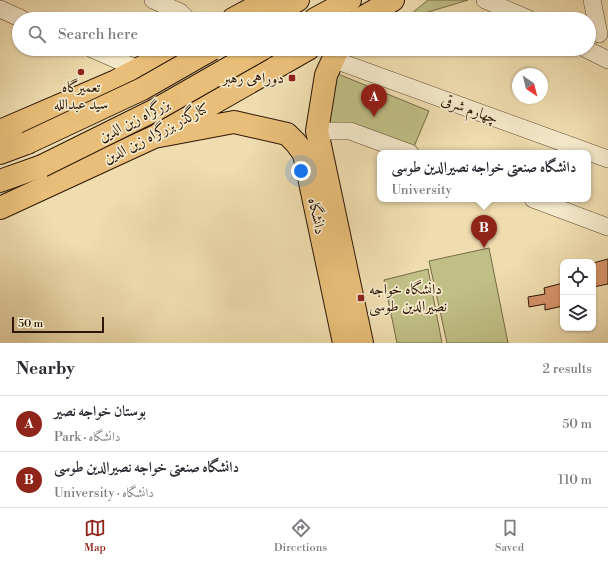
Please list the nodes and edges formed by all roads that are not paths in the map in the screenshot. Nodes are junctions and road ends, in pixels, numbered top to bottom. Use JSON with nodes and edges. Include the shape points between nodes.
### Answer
{"nodes":[{"id":1,"x":153,"y":0,"type":"edge"},
{"id":2,"x":268,"y":0,"type":"edge"},
{"id":3,"x":298,"y":0,"type":"edge"},
{"id":4,"x":350,"y":0,"type":"edge"},
{"id":5,"x":394,"y":0,"type":"edge"},
{"id":6,"x":485,"y":0,"type":"edge"},
{"id":7,"x":592,"y":0,"type":"edge"},
{"id":8,"x":0,"y":9,"type":"edge"},
{"id":9,"x":184,"y":10,"type":"edge"},
{"id":10,"x":246,"y":12,"type":"edge"},
{"id":11,"x":277,"y":12,"type":"edge"},
{"id":12,"x":328,"y":12,"type":"edge"},
{"id":13,"x":373,"y":12,"type":"edge"},
{"id":14,"x":513,"y":12,"type":"edge"},
{"id":15,"x":594,"y":12,"type":"edge"},
{"id":16,"x":12,"y":14,"type":"edge"},
{"id":17,"x":596,"y":19,"type":"edge"},
{"id":18,"x":599,"y":34,"type":"edge"},
{"id":19,"x":596,"y":54,"type":"edge"},
{"id":20,"x":108,"y":56,"type":"edge"},
{"id":21,"x":163,"y":56,"type":"edge"},
{"id":22,"x":176,"y":56,"type":"edge"},
{"id":23,"x":200,"y":56,"type":"edge"},
{"id":24,"x":250,"y":56,"type":"edge"},
{"id":25,"x":296,"y":56,"type":"edge"},
{"id":26,"x":334,"y":56,"type":"edge"},
{"id":27,"x":340,"y":56,"type":"edge"},
{"id":28,"x":608,"y":60,"type":"edge"},
{"id":29,"x":138,"y":69,"type":"junction"},
{"id":30,"x":218,"y":101,"type":"junction"},
{"id":31,"x":0,"y":131,"type":"edge"},
{"id":32,"x":317,"y":131,"type":"junction"},
{"id":33,"x":154,"y":137,"type":"junction"},
{"id":34,"x":402,"y":150,"type":"edge"},
{"id":35,"x":585,"y":150,"type":"edge"},
{"id":36,"x":591,"y":152,"type":"edge"},
{"id":37,"x":0,"y":153,"type":"edge"},
{"id":38,"x":608,"y":159,"type":"edge"},
{"id":39,"x":0,"y":181,"type":"edge"},
{"id":40,"x":541,"y":202,"type":"edge"},
{"id":41,"x":0,"y":208,"type":"edge"},
{"id":42,"x":608,"y":227,"type":"edge"},
{"id":43,"x":347,"y":315,"type":"junction"},
{"id":44,"x":344,"y":343,"type":"edge"},
{"id":45,"x":362,"y":343,"type":"edge"}],
"edges":[{"from":1,"to":9,"type":"street"},
{"from":2,"to":10,"type":"main road"},
{"from":3,"to":11,"type":"main road"},
{"from":4,"to":12,"type":"main road"},
{"from":5,"to":13,"type":"main road"},
{"from":6,"to":14,"type":"street"},
{"from":7,"to":15,"type":"street"},
{"from":8,"to":16,"type":"street"},
{"from":17,"to":18,"type":"street"},
{"from":19,"to":28,"type":"street"},
{"from":20,"to":29,"type":"street"},
{"from":21,"to":29,"type":"main road"},
{"from":22,"to":30,"type":"main road","via":[[161,69],[159,82],[167,100],[176,105],[202,105]]},
{"from":23,"to":37,"type":"main road","name":"بزرگراه زین الدین","bridge":true,"via":[[142,89],[27,144]]},
{"from":24,"to":39,"type":"main road","name":"بزرگراه زین الدین","bridge":true,"via":[[157,109],[42,166]]},
{"from":25,"to":30,"type":"main road","name":"کنارگذر بزرگراه زین الدین"},
{"from":26,"to":32,"type":"main road","name":"دانشگاه","via":[[322,94]]},
{"from":27,"to":35,"type":"street","name":"چهارم شرقی"},
{"from":29,"to":31,"type":"main road"},
{"from":30,"to":33,"type":"main road","name":"کنارگذر بزرگراه زین الدین"},
{"from":32,"to":34,"type":"street","via":[[350,131]]},
{"from":32,"to":43,"type":"main road","name":"دانشگاه"},
{"from":33,"to":41,"type":"main road","name":"کنارگذر بزرگراه زین الدین"},
{"from":33,"to":43,"type":"main road","name":"دانشگاه","via":[[234,122],[286,134],[296,143],[304,154]]},
{"from":36,"to":38,"type":"street","name":"چهارم شرقی"},
{"from":40,"to":42,"type":"street"},
{"from":43,"to":44,"type":"main road","name":"دانشگاه"},
{"from":43,"to":45,"type":"main road","name":"دانشگاه"}]}
